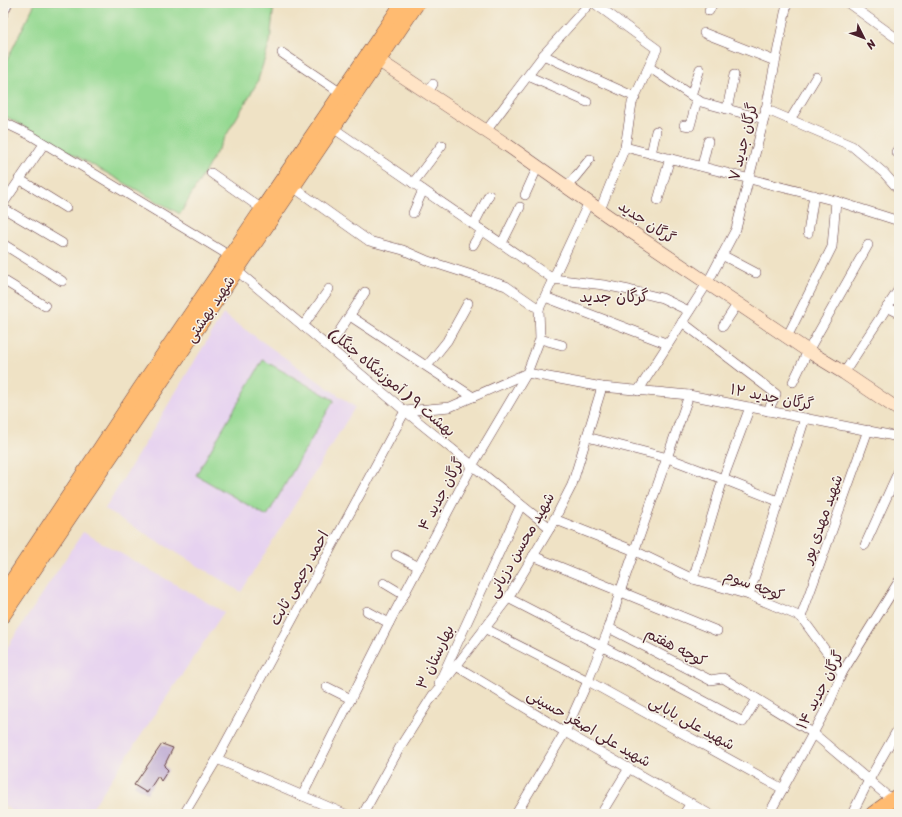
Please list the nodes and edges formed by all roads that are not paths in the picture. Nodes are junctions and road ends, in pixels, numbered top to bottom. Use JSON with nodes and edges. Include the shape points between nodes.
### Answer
{"nodes":[{"id":1,"x":8,"y":3,"type":"edge"},
{"id":2,"x":402,"y":3,"type":"edge"},
{"id":3,"x":417,"y":3,"type":"edge"},
{"id":4,"x":590,"y":3,"type":"edge"},
{"id":5,"x":594,"y":3,"type":"edge"},
{"id":6,"x":787,"y":3,"type":"edge"},
{"id":7,"x":848,"y":3,"type":"edge"},
{"id":8,"x":3,"y":14,"type":"edge"},
{"id":9,"x":704,"y":33,"type":"dead end"},
{"id":10,"x":899,"y":40,"type":"edge"},
{"id":11,"x":282,"y":53,"type":"dead end"},
{"id":12,"x":544,"y":54,"type":"junction"},
{"id":13,"x":378,"y":60,"type":"junction"},
{"id":14,"x":775,"y":61,"type":"junction"},
{"id":15,"x":649,"y":67,"type":"junction"},
{"id":16,"x":700,"y":69,"type":"dead end"},
{"id":17,"x":734,"y":75,"type":"dead end"},
{"id":18,"x":528,"y":76,"type":"junction"},
{"id":19,"x":816,"y":77,"type":"dead end"},
{"id":20,"x":341,"y":93,"type":"junction"},
{"id":21,"x":635,"y":97,"type":"junction"},
{"id":22,"x":694,"y":98,"type":"junction"},
{"id":23,"x":587,"y":102,"type":"dead end"},
{"id":24,"x":727,"y":109,"type":"junction"},
{"id":25,"x":764,"y":114,"type":"junction"},
{"id":26,"x":790,"y":120,"type":"junction"},
{"id":27,"x":3,"y":122,"type":"edge"},
{"id":28,"x":684,"y":124,"type":"dead end"},
{"id":29,"x":333,"y":128,"type":"junction"},
{"id":30,"x":486,"y":131,"type":"junction"},
{"id":31,"x":656,"y":131,"type":"dead end"},
{"id":32,"x":708,"y":141,"type":"dead end"},
{"id":33,"x":44,"y":144,"type":"junction"},
{"id":34,"x":442,"y":145,"type":"dead end"},
{"id":35,"x":625,"y":147,"type":"junction"},
{"id":36,"x":651,"y":154,"type":"junction"},
{"id":37,"x":670,"y":158,"type":"junction"},
{"id":38,"x":590,"y":159,"type":"dead end"},
{"id":39,"x":538,"y":166,"type":"junction"},
{"id":40,"x":702,"y":166,"type":"junction"},
{"id":41,"x":211,"y":173,"type":"dead end"},
{"id":42,"x":749,"y":178,"type":"junction"},
{"id":43,"x":19,"y":179,"type":"junction"},
{"id":44,"x":413,"y":183,"type":"junction"},
{"id":45,"x":293,"y":187,"type":"junction"},
{"id":46,"x":567,"y":187,"type":"junction"},
{"id":47,"x":424,"y":190,"type":"junction"},
{"id":48,"x":899,"y":190,"type":"edge"},
{"id":49,"x":489,"y":195,"type":"dead end"},
{"id":50,"x":526,"y":195,"type":"dead end"},
{"id":51,"x":814,"y":195,"type":"junction"},
{"id":52,"x":658,"y":200,"type":"dead end"},
{"id":53,"x":836,"y":201,"type":"junction"},
{"id":54,"x":589,"y":202,"type":"junction"},
{"id":55,"x":3,"y":204,"type":"edge"},
{"id":56,"x":520,"y":207,"type":"dead end"},
{"id":57,"x":3,"y":208,"type":"edge"},
{"id":58,"x":66,"y":208,"type":"dead end"},
{"id":59,"x":262,"y":209,"type":"junction"},
{"id":60,"x":600,"y":210,"type":"junction"},
{"id":61,"x":413,"y":213,"type":"dead end"},
{"id":62,"x":899,"y":221,"type":"edge"},
{"id":63,"x":474,"y":224,"type":"junction"},
{"id":64,"x":482,"y":230,"type":"junction"},
{"id":65,"x":808,"y":233,"type":"dead end"},
{"id":66,"x":62,"y":243,"type":"dead end"},
{"id":67,"x":3,"y":244,"type":"edge"},
{"id":68,"x":502,"y":244,"type":"junction"},
{"id":69,"x":868,"y":245,"type":"dead end"},
{"id":70,"x":473,"y":246,"type":"dead end"},
{"id":71,"x":722,"y":255,"type":"junction"},
{"id":72,"x":233,"y":263,"type":"junction"},
{"id":73,"x":756,"y":272,"type":"dead end"},
{"id":74,"x":553,"y":279,"type":"junction"},
{"id":75,"x":3,"y":280,"type":"edge"},
{"id":76,"x":62,"y":281,"type":"dead end"},
{"id":77,"x":708,"y":282,"type":"junction"},
{"id":78,"x":329,"y":289,"type":"dead end"},
{"id":79,"x":899,"y":289,"type":"edge"},
{"id":80,"x":365,"y":292,"type":"dead end"},
{"id":81,"x":545,"y":297,"type":"junction"},
{"id":82,"x":468,"y":303,"type":"dead end"},
{"id":83,"x":738,"y":303,"type":"junction"},
{"id":84,"x":45,"y":306,"type":"dead end"},
{"id":85,"x":888,"y":307,"type":"junction"},
{"id":86,"x":539,"y":309,"type":"junction"},
{"id":87,"x":689,"y":311,"type":"junction"},
{"id":88,"x":899,"y":313,"type":"edge"},
{"id":89,"x":350,"y":316,"type":"junction"},
{"id":90,"x":682,"y":322,"type":"junction"},
{"id":91,"x":303,"y":326,"type":"junction"},
{"id":92,"x":723,"y":326,"type":"dead end"},
{"id":93,"x":787,"y":337,"type":"junction"},
{"id":94,"x":540,"y":338,"type":"junction"},
{"id":95,"x":668,"y":344,"type":"junction"},
{"id":96,"x":562,"y":345,"type":"dead end"},
{"id":97,"x":329,"y":347,"type":"junction"},
{"id":98,"x":808,"y":351,"type":"junction"},
{"id":99,"x":427,"y":366,"type":"junction"},
{"id":100,"x":844,"y":373,"type":"junction"},
{"id":101,"x":527,"y":374,"type":"junction"},
{"id":102,"x":793,"y":382,"type":"dead end"},
{"id":103,"x":602,"y":387,"type":"junction"},
{"id":104,"x":638,"y":391,"type":"junction"},
{"id":105,"x":689,"y":395,"type":"junction"},
{"id":106,"x":473,"y":397,"type":"junction"},
{"id":107,"x":750,"y":407,"type":"junction"},
{"id":108,"x":768,"y":410,"type":"junction"},
{"id":109,"x":899,"y":410,"type":"edge"},
{"id":110,"x":405,"y":411,"type":"junction"},
{"id":111,"x":805,"y":418,"type":"junction"},
{"id":112,"x":124,"y":425,"type":"junction"},
{"id":113,"x":868,"y":430,"type":"junction"},
{"id":114,"x":587,"y":437,"type":"junction"},
{"id":115,"x":899,"y":437,"type":"edge"},
{"id":116,"x":668,"y":458,"type":"junction"},
{"id":117,"x":472,"y":466,"type":"junction"},
{"id":118,"x":899,"y":470,"type":"edge"},
{"id":119,"x":723,"y":478,"type":"junction"},
{"id":120,"x":778,"y":501,"type":"junction"},
{"id":121,"x":521,"y":505,"type":"junction"},
{"id":122,"x":554,"y":519,"type":"junction"},
{"id":123,"x":550,"y":528,"type":"junction"},
{"id":124,"x":865,"y":545,"type":"dead end"},
{"id":125,"x":635,"y":551,"type":"junction"},
{"id":126,"x":396,"y":555,"type":"dead end"},
{"id":127,"x":533,"y":556,"type":"junction"},
{"id":128,"x":419,"y":567,"type":"junction"},
{"id":129,"x":694,"y":579,"type":"junction"},
{"id":130,"x":899,"y":581,"type":"edge"},
{"id":131,"x":384,"y":583,"type":"dead end"},
{"id":132,"x":620,"y":592,"type":"junction"},
{"id":133,"x":748,"y":594,"type":"junction"},
{"id":134,"x":3,"y":595,"type":"edge"},
{"id":135,"x":404,"y":595,"type":"junction"},
{"id":136,"x":508,"y":598,"type":"junction"},
{"id":137,"x":367,"y":611,"type":"dead end"},
{"id":138,"x":3,"y":615,"type":"edge"},
{"id":139,"x":801,"y":617,"type":"junction"},
{"id":140,"x":389,"y":623,"type":"junction"},
{"id":141,"x":484,"y":628,"type":"junction"},
{"id":142,"x":609,"y":628,"type":"junction"},
{"id":143,"x":717,"y":631,"type":"dead end"},
{"id":144,"x":601,"y":646,"type":"junction"},
{"id":145,"x":456,"y":666,"type":"junction"},
{"id":146,"x":842,"y":673,"type":"junction"},
{"id":147,"x":588,"y":681,"type":"junction"},
{"id":148,"x":326,"y":687,"type":"dead end"},
{"id":149,"x":350,"y":699,"type":"junction"},
{"id":150,"x":757,"y":699,"type":"junction"},
{"id":151,"x":431,"y":700,"type":"junction"},
{"id":152,"x":899,"y":727,"type":"edge"},
{"id":153,"x":565,"y":732,"type":"junction"},
{"id":154,"x":813,"y":733,"type":"junction"},
{"id":155,"x":217,"y":759,"type":"junction"},
{"id":156,"x":629,"y":768,"type":"junction"},
{"id":157,"x":869,"y":780,"type":"junction"},
{"id":158,"x":783,"y":790,"type":"junction"},
{"id":159,"x":302,"y":796,"type":"junction"},
{"id":160,"x":896,"y":798,"type":"edge"},
{"id":161,"x":691,"y":804,"type":"junction"},
{"id":162,"x":184,"y":814,"type":"edge"},
{"id":163,"x":345,"y":814,"type":"edge"},
{"id":164,"x":363,"y":814,"type":"edge"},
{"id":165,"x":516,"y":814,"type":"edge"},
{"id":166,"x":601,"y":814,"type":"edge"},
{"id":167,"x":684,"y":814,"type":"edge"},
{"id":168,"x":709,"y":814,"type":"edge"},
{"id":169,"x":769,"y":814,"type":"edge"},
{"id":170,"x":852,"y":814,"type":"edge"},
{"id":171,"x":873,"y":814,"type":"edge"}],
"edges":[{"from":1,"to":8,"type":"street"},
{"from":2,"to":20,"type":"main road","name":"شهید بهشتی"},
{"from":3,"to":13,"type":"main road","name":"شهید بهشتی"},
{"from":4,"to":12,"type":"street"},
{"from":5,"to":15,"type":"street","via":[[657,49]]},
{"from":6,"to":14,"type":"street","name":"گرگان جدید ۷"},
{"from":7,"to":10,"type":"street"},
{"from":9,"to":14,"type":"street"},
{"from":11,"to":20,"type":"street"},
{"from":12,"to":18,"type":"street"},
{"from":12,"to":21,"type":"street"},
{"from":13,"to":29,"type":"main road","name":"شهید بهشتی"},
{"from":13,"to":30,"type":"main road","name":"گرگان جدید","via":[[430,88]]},
{"from":14,"to":25,"type":"street","name":"گرگان جدید ۷"},
{"from":15,"to":21,"type":"street"},
{"from":15,"to":22,"type":"street"},
{"from":16,"to":22,"type":"street"},
{"from":17,"to":24,"type":"street"},
{"from":18,"to":23,"type":"street"},
{"from":18,"to":30,"type":"street"},
{"from":19,"to":26,"type":"street"},
{"from":20,"to":59,"type":"main road","name":"شهید بهشتی"},
{"from":21,"to":35,"type":"street"},
{"from":22,"to":24,"type":"street"},
{"from":22,"to":28,"type":"street","via":[[690,126]]},
{"from":24,"to":25,"type":"street"},
{"from":25,"to":26,"type":"street"},
{"from":25,"to":42,"type":"street","name":"گرگان جدید ۷"},
{"from":26,"to":48,"type":"street","via":[[852,146],[884,173]]},
{"from":27,"to":33,"type":"street","name":"بهشت ۹ ( آموزشگاه جنگل)"},
{"from":29,"to":44,"type":"street"},
{"from":29,"to":45,"type":"main road","name":"شهید بهشتی"},
{"from":30,"to":39,"type":"main road","name":"گرگان جدید"},
{"from":31,"to":36,"type":"street"},
{"from":32,"to":40,"type":"street"},
{"from":33,"to":43,"type":"street"},
{"from":33,"to":72,"type":"street","name":"بهشت ۹ ( آموزشگاه جنگل)"},
{"from":34,"to":44,"type":"street"},
{"from":35,"to":36,"type":"street"},
{"from":35,"to":60,"type":"street"},
{"from":36,"to":37,"type":"street"},
{"from":37,"to":40,"type":"street"},
{"from":37,"to":52,"type":"street"},
{"from":38,"to":46,"type":"street"},
{"from":39,"to":46,"type":"main road","name":"گرگان جدید"},
{"from":39,"to":50,"type":"street"},
{"from":40,"to":42,"type":"street"},
{"from":41,"to":59,"type":"street"},
{"from":42,"to":51,"type":"street"},
{"from":42,"to":71,"type":"street","name":"گرگان جدید ۷","via":[[736,229]]},
{"from":43,"to":55,"type":"street"},
{"from":43,"to":58,"type":"street"},
{"from":44,"to":47,"type":"street"},
{"from":45,"to":72,"type":"main road","name":"شهید بهشتی"},
{"from":45,"to":86,"type":"street","via":[[369,241],[403,250],[428,261],[506,286]]},
{"from":46,"to":54,"type":"main road","name":"گرگان جدید"},
{"from":47,"to":61,"type":"street"},
{"from":47,"to":63,"type":"street"},
{"from":49,"to":63,"type":"street"},
{"from":51,"to":53,"type":"street"},
{"from":51,"to":65,"type":"street"},
{"from":53,"to":62,"type":"street"},
{"from":53,"to":93,"type":"street","via":[[832,247]]},
{"from":54,"to":60,"type":"main road","name":"گرگان جدید"},
{"from":54,"to":74,"type":"street","name":"گرگان جدید ۴"},
{"from":56,"to":68,"type":"street"},
{"from":57,"to":66,"type":"street"},
{"from":59,"to":72,"type":"main road","name":"شهید بهشتی"},
{"from":60,"to":77,"type":"main road","name":"گرگان جدید"},
{"from":63,"to":64,"type":"street"},
{"from":64,"to":68,"type":"street"},
{"from":64,"to":70,"type":"street"},
{"from":67,"to":76,"type":"street"},
{"from":68,"to":74,"type":"street"},
{"from":69,"to":98,"type":"street"},
{"from":71,"to":73,"type":"street"},
{"from":71,"to":77,"type":"street","name":"گرگان جدید ۷"},
{"from":72,"to":91,"type":"street","name":"بهشت ۹ ( آموزشگاه جنگل)"},
{"from":72,"to":112,"type":"main road","name":"شهید بهشتی"},
{"from":74,"to":81,"type":"street","name":"گرگان جدید ۴"},
{"from":74,"to":87,"type":"street","via":[[629,290],[662,298]]},
{"from":75,"to":84,"type":"street"},
{"from":77,"to":83,"type":"main road","name":"گرگان جدید"},
{"from":77,"to":87,"type":"street","name":"گرگان جدید ۷"},
{"from":78,"to":91,"type":"street"},
{"from":79,"to":85,"type":"street"},
{"from":80,"to":89,"type":"street"},
{"from":81,"to":86,"type":"street","name":"گرگان جدید ۴"},
{"from":81,"to":95,"type":"street"},
{"from":82,"to":99,"type":"street","via":[[447,341]]},
{"from":83,"to":92,"type":"street"},
{"from":83,"to":93,"type":"main road","name":"گرگان جدید"},
{"from":85,"to":88,"type":"street"},
{"from":85,"to":100,"type":"street"},
{"from":86,"to":94,"type":"street","name":"گرگان جدید ۴"},
{"from":87,"to":90,"type":"street","name":"گرگان جدید ۷"},
{"from":89,"to":97,"type":"street"},
{"from":89,"to":99,"type":"street"},
{"from":90,"to":95,"type":"street","name":"گرگان جدید ۷"},
{"from":90,"to":108,"type":"street","via":[[776,394]]},
{"from":91,"to":97,"type":"street","name":"بهشت ۹ ( آموزشگاه جنگل)"},
{"from":93,"to":98,"type":"main road","name":"گرگان جدید"},
{"from":94,"to":96,"type":"street"},
{"from":94,"to":101,"type":"street","name":"گرگان جدید ۴"},
{"from":95,"to":104,"type":"street","name":"گرگان جدید ۷"},
{"from":97,"to":110,"type":"street","name":"بهشت ۹ ( آموزشگاه جنگل)"},
{"from":98,"to":100,"type":"main road","name":"گرگان جدید"},
{"from":98,"to":102,"type":"street"},
{"from":99,"to":106,"type":"street"},
{"from":100,"to":109,"type":"main road","name":"گرگان جدید"},
{"from":101,"to":103,"type":"street","name":"گرگان جدید ۱۲"},
{"from":101,"to":106,"type":"street"},
{"from":101,"to":117,"type":"street","name":"گرگان جدید ۴"},
{"from":103,"to":104,"type":"street","name":"گرگان جدید ۱۲"},
{"from":103,"to":114,"type":"street","name":"شهید محسن دزیانی"},
{"from":104,"to":105,"type":"street","name":"گرگان جدید ۱۲"},
{"from":105,"to":107,"type":"street","name":"گرگان جدید ۱۲"},
{"from":105,"to":116,"type":"street"},
{"from":106,"to":110,"type":"street","via":[[450,408]]},
{"from":107,"to":108,"type":"street","name":"گرگان جدید ۱۲"},
{"from":107,"to":119,"type":"street"},
{"from":108,"to":111,"type":"street","name":"گرگان جدید ۱۲"},
{"from":110,"to":117,"type":"street","name":"بهشت ۹ ( آموزشگاه جنگل)"},
{"from":110,"to":155,"type":"street","name":"احمد رحیمی ثابت"},
{"from":111,"to":113,"type":"street","name":"گرگان جدید ۱۲"},
{"from":111,"to":120,"type":"street"},
{"from":112,"to":134,"type":"main road","name":"شهید بهشتی"},
{"from":112,"to":138,"type":"main road","name":"شهید بهشتی"},
{"from":113,"to":115,"type":"street","name":"گرگان جدید ۱۲"},
{"from":113,"to":139,"type":"street","name":"شهید مهدی پور"},
{"from":114,"to":116,"type":"street"},
{"from":114,"to":122,"type":"street","name":"شهید محسن دزیانی","via":[[572,485]]},
{"from":116,"to":119,"type":"street"},
{"from":116,"to":125,"type":"street"},
{"from":117,"to":121,"type":"street","name":"بهشت ۹ ( آموزشگاه جنگل)"},
{"from":117,"to":128,"type":"street","name":"گرگان جدید ۴"},
{"from":118,"to":124,"type":"street"},
{"from":119,"to":120,"type":"street"},
{"from":119,"to":129,"type":"street"},
{"from":120,"to":133,"type":"street"},
{"from":121,"to":123,"type":"street","name":"بهشت ۹ ( آموزشگاه جنگل)"},
{"from":121,"to":151,"type":"street","name":"بهارستان ۳"},
{"from":122,"to":123,"type":"street","name":"شهید محسن دزیانی"},
{"from":122,"to":125,"type":"street","name":"کوچه سوم"},
{"from":123,"to":127,"type":"street","name":"شهید محسن دزیانی"},
{"from":125,"to":129,"type":"street","name":"کوچه سوم"},
{"from":125,"to":132,"type":"street"},
{"from":126,"to":128,"type":"street"},
{"from":127,"to":132,"type":"street"},
{"from":127,"to":136,"type":"street","name":"شهید محسن دزیانی"},
{"from":128,"to":135,"type":"street","name":"گرگان جدید ۴"},
{"from":129,"to":133,"type":"street","name":"کوچه سوم"},
{"from":130,"to":146,"type":"street","name":"گرگان جدید ۱۴"},
{"from":131,"to":135,"type":"street"},
{"from":132,"to":142,"type":"street"},
{"from":132,"to":143,"type":"street"},
{"from":133,"to":139,"type":"street","name":"کوچه سوم"},
{"from":135,"to":140,"type":"street","name":"گرگان جدید ۴"},
{"from":136,"to":141,"type":"street","name":"شهید محسن دزیانی"},
{"from":136,"to":144,"type":"street"},
{"from":137,"to":140,"type":"street"},
{"from":139,"to":146,"type":"street"},
{"from":140,"to":149,"type":"street","name":"گرگان جدید ۴"},
{"from":141,"to":145,"type":"street","name":"شهید محسن دزیانی"},
{"from":141,"to":147,"type":"street","name":"شهید علی بابایی"},
{"from":142,"to":144,"type":"street"},
{"from":142,"to":150,"type":"street","name":"کوچه هفتم","via":[[710,680],[723,678]]},
{"from":144,"to":147,"type":"street"},
{"from":144,"to":150,"type":"street","via":[[742,722]]},
{"from":145,"to":151,"type":"street","name":"شهید محسن دزیانی"},
{"from":145,"to":153,"type":"street","name":"شهید علی اصغر حسینی"},
{"from":146,"to":154,"type":"street","name":"گرگان جدید ۱۴"},
{"from":147,"to":153,"type":"street"},
{"from":147,"to":158,"type":"street","name":"شهید علی بابایی"},
{"from":148,"to":149,"type":"street"},
{"from":149,"to":159,"type":"street","name":"گرگان جدید ۴"},
{"from":150,"to":154,"type":"street","name":"کوچه هفتم"},
{"from":151,"to":164,"type":"street","name":"بهارستان ۳","via":[[400,747]]},
{"from":152,"to":157,"type":"street"},
{"from":153,"to":156,"type":"street","name":"شهید علی اصغر حسینی"},
{"from":153,"to":165,"type":"street"},
{"from":154,"to":157,"type":"street","name":"کوچه هفتم"},
{"from":154,"to":158,"type":"street","name":"گرگان جدید ۱۴"},
{"from":155,"to":159,"type":"street"},
{"from":155,"to":162,"type":"street","name":"احمد رحیمی ثابت"},
{"from":156,"to":161,"type":"street","name":"شهید علی اصغر حسینی"},
{"from":156,"to":166,"type":"street"},
{"from":157,"to":160,"type":"street","name":"کوچه هفتم"},
{"from":157,"to":170,"type":"street"},
{"from":158,"to":169,"type":"street","name":"گرگان جدید ۱۴"},
{"from":159,"to":163,"type":"street"},
{"from":160,"to":171,"type":"main road"},
{"from":161,"to":167,"type":"street"},
{"from":161,"to":168,"type":"street","name":"شهید علی اصغر حسینی"}]}
